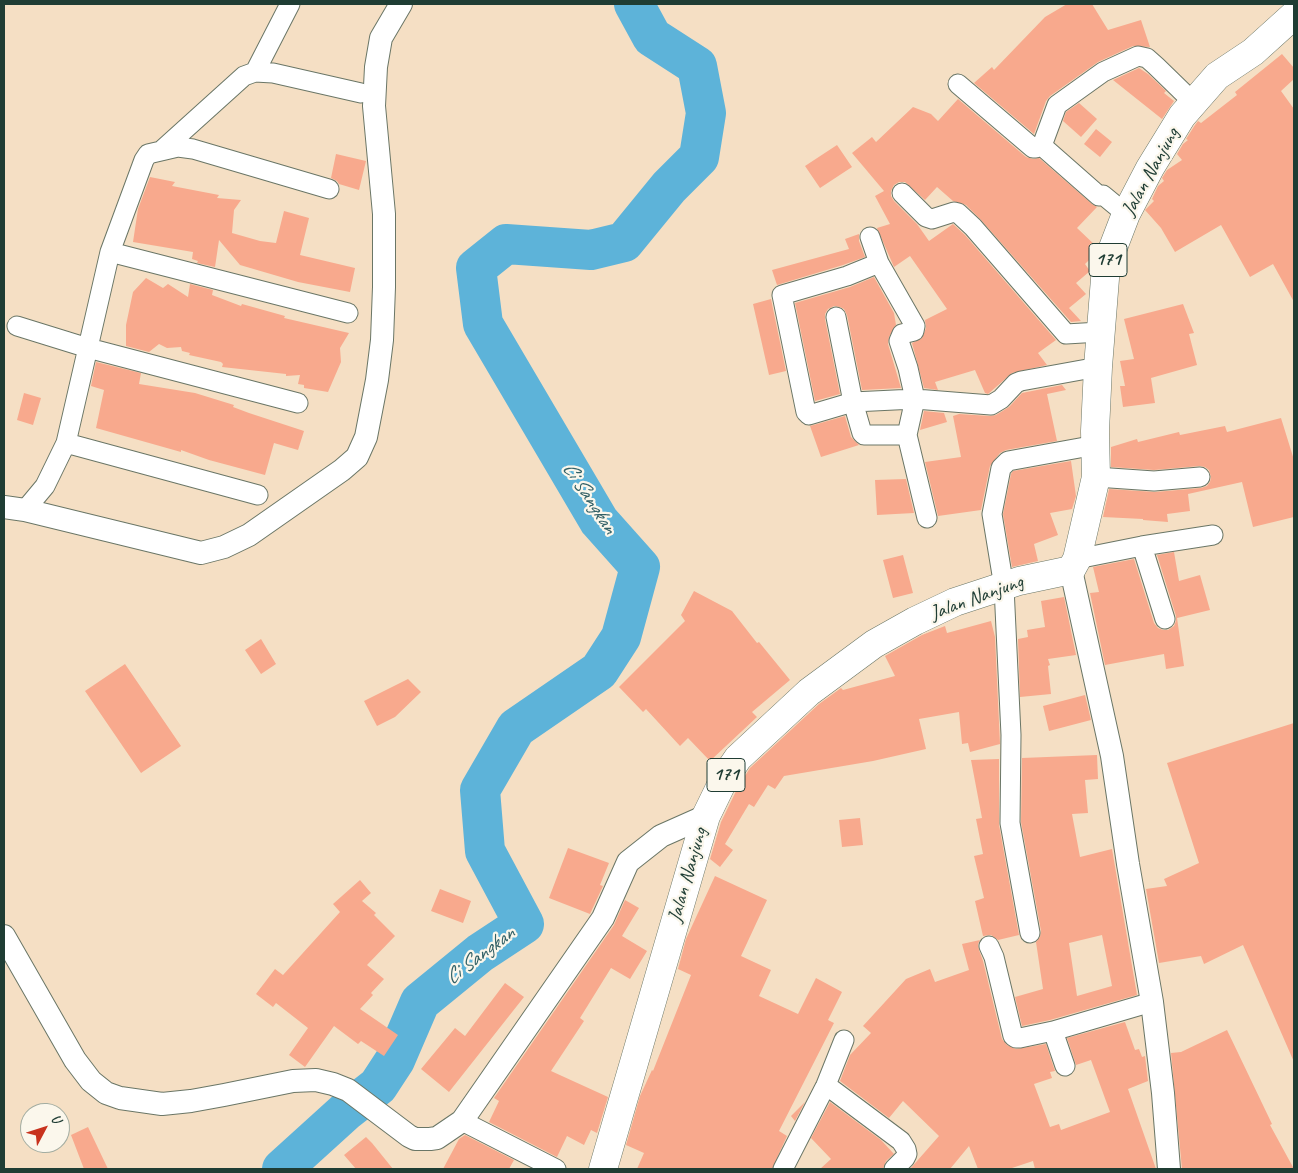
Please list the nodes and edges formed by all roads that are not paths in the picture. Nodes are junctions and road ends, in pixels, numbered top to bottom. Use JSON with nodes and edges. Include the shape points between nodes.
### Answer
{"nodes":[{"id":1,"x":290,"y":4,"type":"edge"},
{"id":2,"x":401,"y":4,"type":"edge"},
{"id":3,"x":1286,"y":4,"type":"edge"},
{"id":4,"x":1294,"y":14,"type":"edge"},
{"id":5,"x":255,"y":72,"type":"junction"},
{"id":6,"x":958,"y":84,"type":"dead end"},
{"id":7,"x":361,"y":93,"type":"dead end"},
{"id":8,"x":1194,"y":102,"type":"junction"},
{"id":9,"x":1041,"y":145,"type":"junction"},
{"id":10,"x":162,"y":150,"type":"junction"},
{"id":11,"x":328,"y":188,"type":"dead end"},
{"id":12,"x":902,"y":193,"type":"dead end"},
{"id":13,"x":1126,"y":214,"type":"junction"},
{"id":14,"x":870,"y":237,"type":"dead end"},
{"id":15,"x":110,"y":252,"type":"junction"},
{"id":16,"x":879,"y":263,"type":"junction"},
{"id":17,"x":348,"y":313,"type":"dead end"},
{"id":18,"x":836,"y":317,"type":"dead end"},
{"id":19,"x":17,"y":326,"type":"dead end"},
{"id":20,"x":1100,"y":332,"type":"junction"},
{"id":21,"x":88,"y":348,"type":"junction"},
{"id":22,"x":1098,"y":367,"type":"junction"},
{"id":23,"x":915,"y":399,"type":"junction"},
{"id":24,"x":853,"y":402,"type":"junction"},
{"id":25,"x":298,"y":403,"type":"dead end"},
{"id":26,"x":907,"y":435,"type":"junction"},
{"id":27,"x":66,"y":443,"type":"junction"},
{"id":28,"x":1096,"y":446,"type":"junction"},
{"id":29,"x":1096,"y":477,"type":"junction"},
{"id":30,"x":1200,"y":477,"type":"dead end"},
{"id":31,"x":258,"y":495,"type":"dead end"},
{"id":32,"x":15,"y":508,"type":"edge"},
{"id":33,"x":927,"y":518,"type":"dead end"},
{"id":34,"x":1213,"y":535,"type":"dead end"},
{"id":35,"x":1142,"y":546,"type":"junction"},
{"id":36,"x":1074,"y":564,"type":"junction"},
{"id":37,"x":1004,"y":587,"type":"junction"},
{"id":38,"x":1165,"y":619,"type":"dead end"},
{"id":39,"x":706,"y":816,"type":"junction"},
{"id":40,"x":1030,"y":933,"type":"dead end"},
{"id":41,"x":4,"y":936,"type":"edge"},
{"id":42,"x":989,"y":946,"type":"dead end"},
{"id":43,"x":1152,"y":1002,"type":"junction"},
{"id":44,"x":1053,"y":1031,"type":"junction"},
{"id":45,"x":844,"y":1040,"type":"dead end"},
{"id":46,"x":1065,"y":1066,"type":"dead end"},
{"id":47,"x":826,"y":1085,"type":"junction"},
{"id":48,"x":462,"y":1121,"type":"junction"},
{"id":49,"x":606,"y":1168,"type":"edge"},
{"id":50,"x":556,"y":1169,"type":"edge"},
{"id":51,"x":782,"y":1169,"type":"edge"},
{"id":52,"x":894,"y":1169,"type":"edge"},
{"id":53,"x":1169,"y":1169,"type":"edge"}],
"edges":[{"from":1,"to":5,"type":"street"},
{"from":2,"to":32,"type":"street","via":[[381,38],[376,67],[374,106],[384,214],[382,330],[366,437],[357,457],[249,535],[201,553]]},
{"from":3,"to":4,"type":"street"},
{"from":4,"to":8,"type":"main road","name":"Jalan Nanjung","number":"171","via":[[1253,52],[1217,76]]},
{"from":5,"to":7,"type":"street"},
{"from":5,"to":10,"type":"street","via":[[244,76]]},
{"from":6,"to":9,"type":"street","via":[[1033,148]]},
{"from":8,"to":9,"type":"street","via":[[1147,58],[1138,56],[1103,72],[1057,106]]},
{"from":8,"to":13,"type":"main road","name":"Jalan Nanjung","number":"171","via":[[1173,129]]},
{"from":9,"to":13,"type":"street","via":[[1099,196],[1103,195]]},
{"from":10,"to":11,"type":"street","via":[[193,149]]},
{"from":10,"to":15,"type":"street","via":[[148,154],[144,160]]},
{"from":12,"to":20,"type":"street","via":[[926,217],[932,219],[958,213],[974,227],[1066,334]]},
{"from":13,"to":20,"type":"main road","name":"Jalan Nanjung","number":"171","via":[[1106,266]]},
{"from":14,"to":16,"type":"street"},
{"from":15,"to":17,"type":"street"},
{"from":15,"to":21,"type":"street"},
{"from":16,"to":23,"type":"street","via":[[915,326],[914,331],[902,334],[899,341]]},
{"from":16,"to":24,"type":"street","via":[[782,295],[808,414]]},
{"from":18,"to":24,"type":"street"},
{"from":19,"to":21,"type":"street"},
{"from":20,"to":22,"type":"main road","name":"Jalan Nanjung","number":"171"},
{"from":21,"to":25,"type":"street"},
{"from":21,"to":27,"type":"street"},
{"from":22,"to":23,"type":"street","via":[[1021,381],[991,405]]},
{"from":22,"to":28,"type":"main road","name":"Jalan Nanjung","number":"171"},
{"from":23,"to":24,"type":"street"},
{"from":23,"to":26,"type":"street"},
{"from":24,"to":26,"type":"street","via":[[864,435]]},
{"from":26,"to":33,"type":"street"},
{"from":27,"to":31,"type":"street"},
{"from":27,"to":32,"type":"street","via":[[45,486]]},
{"from":28,"to":29,"type":"main road","name":"Jalan Nanjung","number":"171"},
{"from":28,"to":37,"type":"street","via":[[1008,461],[1002,468],[992,514]]},
{"from":29,"to":30,"type":"street","via":[[1154,481]]},
{"from":29,"to":36,"type":"main road","name":"Jalan Nanjung","number":"171"},
{"from":34,"to":35,"type":"street"},
{"from":35,"to":36,"type":"street"},
{"from":35,"to":38,"type":"street"},
{"from":36,"to":37,"type":"main road","name":"Jalan Nanjung","number":"171"},
{"from":36,"to":43,"type":"street","via":[[1112,756]]},
{"from":37,"to":39,"type":"main road","name":"Jalan Nanjung","number":"171","via":[[955,602],[915,621],[874,644],[809,692],[738,758],[716,792]]},
{"from":37,"to":40,"type":"street","via":[[1011,735],[1010,823]]},
{"from":39,"to":48,"type":"street","via":[[661,836],[628,862],[603,918]]},
{"from":39,"to":49,"type":"main road","name":"Jalan Nanjung","number":"171"},
{"from":41,"to":48,"type":"street","via":[[75,1060],[98,1088],[113,1096],[162,1104],[316,1080],[348,1090],[415,1139],[437,1138]]},
{"from":42,"to":44,"type":"street","via":[[1013,1036],[1020,1038]]},
{"from":43,"to":44,"type":"street"},
{"from":43,"to":53,"type":"street"},
{"from":44,"to":46,"type":"street"},
{"from":45,"to":47,"type":"street"},
{"from":47,"to":51,"type":"street"},
{"from":47,"to":52,"type":"street","via":[[901,1141],[907,1154]]},
{"from":48,"to":50,"type":"street"}]}
